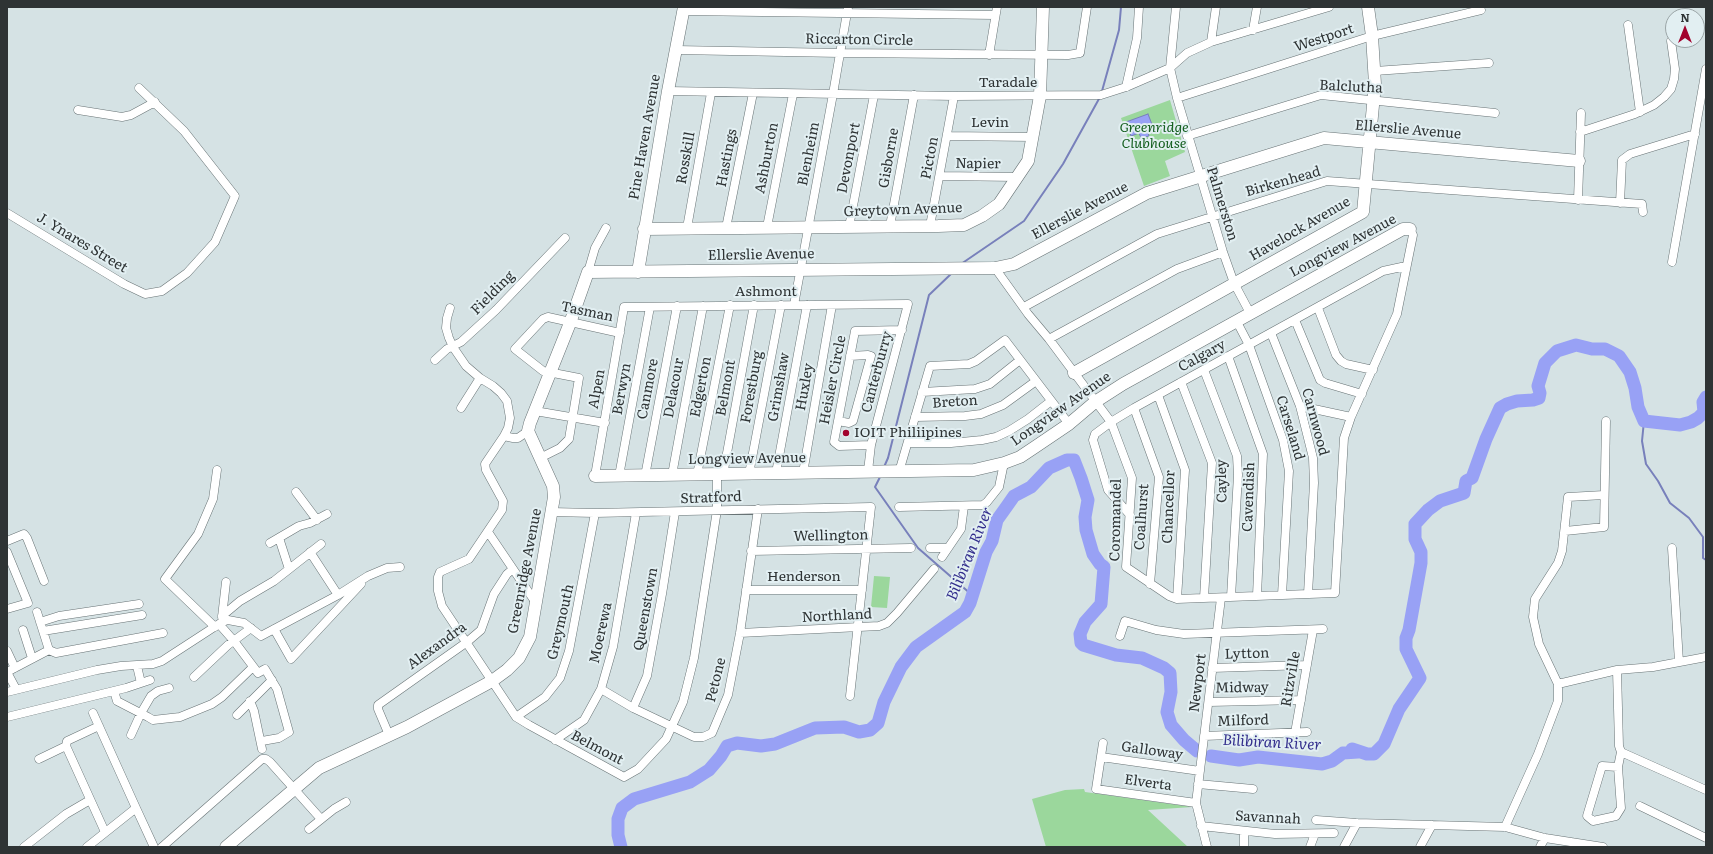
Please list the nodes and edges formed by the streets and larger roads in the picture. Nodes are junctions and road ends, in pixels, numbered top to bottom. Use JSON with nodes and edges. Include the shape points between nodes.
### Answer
{"nodes":[{"id":1,"x":1043,"y":7,"type":"edge"},
{"id":2,"x":1087,"y":7,"type":"edge"},
{"id":3,"x":1139,"y":7,"type":"edge"},
{"id":4,"x":1176,"y":7,"type":"edge"},
{"id":5,"x":1216,"y":7,"type":"edge"},
{"id":6,"x":1257,"y":7,"type":"edge"},
{"id":7,"x":1329,"y":7,"type":"edge"},
{"id":8,"x":1368,"y":7,"type":"edge"},
{"id":9,"x":683,"y":9,"type":"edge"},
{"id":10,"x":847,"y":10,"type":"edge"},
{"id":11,"x":1481,"y":10,"type":"dead end"},
{"id":12,"x":996,"y":11,"type":"edge"},
{"id":13,"x":1628,"y":25,"type":"dead end"},
{"id":14,"x":1254,"y":30,"type":"junction"},
{"id":15,"x":1372,"y":36,"type":"junction"},
{"id":16,"x":1211,"y":42,"type":"junction"},
{"id":17,"x":1672,"y":48,"type":"edge"},
{"id":18,"x":676,"y":50,"type":"junction"},
{"id":19,"x":840,"y":53,"type":"junction"},
{"id":20,"x":989,"y":54,"type":"junction"},
{"id":21,"x":1042,"y":55,"type":"junction"},
{"id":22,"x":1489,"y":62,"type":"dead end"},
{"id":23,"x":1170,"y":68,"type":"junction"},
{"id":24,"x":1706,"y":69,"type":"edge"},
{"id":25,"x":1375,"y":71,"type":"junction"},
{"id":26,"x":1126,"y":87,"type":"junction"},
{"id":27,"x":139,"y":88,"type":"dead end"},
{"id":28,"x":668,"y":91,"type":"junction"},
{"id":29,"x":711,"y":93,"type":"junction"},
{"id":30,"x":752,"y":93,"type":"junction"},
{"id":31,"x":793,"y":94,"type":"junction"},
{"id":32,"x":833,"y":94,"type":"junction"},
{"id":33,"x":874,"y":95,"type":"junction"},
{"id":34,"x":914,"y":95,"type":"junction"},
{"id":35,"x":954,"y":96,"type":"junction"},
{"id":36,"x":1040,"y":96,"type":"junction"},
{"id":37,"x":1177,"y":98,"type":"junction"},
{"id":38,"x":1373,"y":100,"type":"junction"},
{"id":39,"x":155,"y":102,"type":"junction"},
{"id":40,"x":78,"y":110,"type":"dead end"},
{"id":41,"x":1640,"y":112,"type":"junction"},
{"id":42,"x":1495,"y":113,"type":"dead end"},
{"id":43,"x":1580,"y":113,"type":"dead end"},
{"id":44,"x":1580,"y":132,"type":"junction"},
{"id":45,"x":1695,"y":134,"type":"junction"},
{"id":46,"x":947,"y":136,"type":"junction"},
{"id":47,"x":1188,"y":136,"type":"junction"},
{"id":48,"x":1033,"y":137,"type":"junction"},
{"id":49,"x":1369,"y":141,"type":"junction"},
{"id":50,"x":1579,"y":161,"type":"junction"},
{"id":51,"x":940,"y":176,"type":"junction"},
{"id":52,"x":1200,"y":176,"type":"junction"},
{"id":53,"x":1017,"y":177,"type":"junction"},
{"id":54,"x":1366,"y":184,"type":"junction"},
{"id":55,"x":1578,"y":200,"type":"junction"},
{"id":56,"x":1620,"y":203,"type":"junction"},
{"id":57,"x":1643,"y":212,"type":"dead end"},
{"id":58,"x":7,"y":213,"type":"edge"},
{"id":59,"x":1212,"y":216,"type":"junction"},
{"id":60,"x":890,"y":226,"type":"junction"},
{"id":61,"x":930,"y":226,"type":"junction"},
{"id":62,"x":767,"y":227,"type":"junction"},
{"id":63,"x":808,"y":227,"type":"junction"},
{"id":64,"x":849,"y":227,"type":"junction"},
{"id":65,"x":606,"y":228,"type":"dead end"},
{"id":66,"x":686,"y":228,"type":"junction"},
{"id":67,"x":726,"y":228,"type":"junction"},
{"id":68,"x":644,"y":229,"type":"junction"},
{"id":69,"x":1410,"y":229,"type":"joint"},
{"id":70,"x":565,"y":238,"type":"dead end"},
{"id":71,"x":1223,"y":252,"type":"junction"},
{"id":72,"x":1672,"y":262,"type":"dead end"},
{"id":73,"x":1406,"y":266,"type":"junction"},
{"id":74,"x":995,"y":268,"type":"junction"},
{"id":75,"x":800,"y":269,"type":"junction"},
{"id":76,"x":588,"y":272,"type":"junction"},
{"id":77,"x":638,"y":272,"type":"junction"},
{"id":78,"x":1234,"y":283,"type":"junction"},
{"id":79,"x":908,"y":304,"type":"joint"},
{"id":80,"x":730,"y":305,"type":"junction"},
{"id":81,"x":754,"y":305,"type":"junction"},
{"id":82,"x":781,"y":305,"type":"junction"},
{"id":83,"x":794,"y":305,"type":"junction"},
{"id":84,"x":807,"y":305,"type":"junction"},
{"id":85,"x":832,"y":305,"type":"junction"},
{"id":86,"x":677,"y":306,"type":"junction"},
{"id":87,"x":703,"y":306,"type":"junction"},
{"id":88,"x":624,"y":307,"type":"joint"},
{"id":89,"x":650,"y":307,"type":"junction"},
{"id":90,"x":1024,"y":307,"type":"junction"},
{"id":91,"x":450,"y":308,"type":"dead end"},
{"id":92,"x":1318,"y":308,"type":"junction"},
{"id":93,"x":1250,"y":314,"type":"junction"},
{"id":94,"x":1295,"y":320,"type":"junction"},
{"id":95,"x":1237,"y":322,"type":"junction"},
{"id":96,"x":570,"y":323,"type":"junction"},
{"id":97,"x":902,"y":330,"type":"junction"},
{"id":98,"x":620,"y":333,"type":"junction"},
{"id":99,"x":1271,"y":333,"type":"junction"},
{"id":100,"x":1049,"y":339,"type":"junction"},
{"id":101,"x":1249,"y":345,"type":"junction"},
{"id":102,"x":453,"y":347,"type":"junction"},
{"id":103,"x":850,"y":356,"type":"junction"},
{"id":104,"x":1228,"y":356,"type":"junction"},
{"id":105,"x":435,"y":360,"type":"dead end"},
{"id":106,"x":1020,"y":360,"type":"junction"},
{"id":107,"x":1204,"y":370,"type":"junction"},
{"id":108,"x":1372,"y":370,"type":"junction"},
{"id":109,"x":550,"y":373,"type":"junction"},
{"id":110,"x":1074,"y":373,"type":"junction"},
{"id":111,"x":480,"y":378,"type":"junction"},
{"id":112,"x":1036,"y":381,"type":"junction"},
{"id":113,"x":1181,"y":382,"type":"junction"},
{"id":114,"x":922,"y":392,"type":"junction"},
{"id":115,"x":1362,"y":394,"type":"junction"},
{"id":116,"x":1158,"y":396,"type":"junction"},
{"id":117,"x":1051,"y":401,"type":"junction"},
{"id":118,"x":1095,"y":402,"type":"junction"},
{"id":119,"x":1300,"y":406,"type":"junction"},
{"id":120,"x":461,"y":408,"type":"dead end"},
{"id":121,"x":1134,"y":408,"type":"junction"},
{"id":122,"x":535,"y":411,"type":"junction"},
{"id":123,"x":573,"y":417,"type":"junction"},
{"id":124,"x":915,"y":417,"type":"junction"},
{"id":125,"x":1351,"y":417,"type":"junction"},
{"id":126,"x":838,"y":421,"type":"junction"},
{"id":127,"x":1606,"y":421,"type":"dead end"},
{"id":128,"x":1111,"y":422,"type":"junction"},
{"id":129,"x":605,"y":423,"type":"junction"},
{"id":130,"x":1068,"y":424,"type":"junction"},
{"id":131,"x":528,"y":432,"type":"junction"},
{"id":132,"x":504,"y":436,"type":"junction"},
{"id":133,"x":908,"y":443,"type":"junction"},
{"id":134,"x":870,"y":445,"type":"junction"},
{"id":135,"x":540,"y":458,"type":"junction"},
{"id":136,"x":1004,"y":463,"type":"junction"},
{"id":137,"x":217,"y":470,"type":"dead end"},
{"id":138,"x":868,"y":472,"type":"junction"},
{"id":139,"x":899,"y":472,"type":"junction"},
{"id":140,"x":776,"y":473,"type":"junction"},
{"id":141,"x":803,"y":473,"type":"junction"},
{"id":142,"x":749,"y":474,"type":"junction"},
{"id":143,"x":672,"y":475,"type":"junction"},
{"id":144,"x":697,"y":475,"type":"junction"},
{"id":145,"x":720,"y":475,"type":"junction"},
{"id":146,"x":595,"y":476,"type":"joint"},
{"id":147,"x":619,"y":476,"type":"junction"},
{"id":148,"x":645,"y":476,"type":"junction"},
{"id":149,"x":296,"y":492,"type":"dead end"},
{"id":150,"x":1604,"y":495,"type":"junction"},
{"id":151,"x":964,"y":506,"type":"junction"},
{"id":152,"x":899,"y":507,"type":"dead end"},
{"id":153,"x":758,"y":509,"type":"junction"},
{"id":154,"x":717,"y":510,"type":"junction"},
{"id":155,"x":551,"y":512,"type":"junction"},
{"id":156,"x":636,"y":512,"type":"junction"},
{"id":157,"x":675,"y":512,"type":"junction"},
{"id":158,"x":595,"y":513,"type":"junction"},
{"id":159,"x":326,"y":514,"type":"dead end"},
{"id":160,"x":1130,"y":515,"type":"junction"},
{"id":161,"x":316,"y":520,"type":"junction"},
{"id":162,"x":1565,"y":531,"type":"junction"},
{"id":163,"x":488,"y":532,"type":"junction"},
{"id":164,"x":279,"y":538,"type":"junction"},
{"id":165,"x":7,"y":541,"type":"edge"},
{"id":166,"x":270,"y":543,"type":"dead end"},
{"id":167,"x":321,"y":544,"type":"dead end"},
{"id":168,"x":911,"y":548,"type":"dead end"},
{"id":169,"x":930,"y":548,"type":"dead end"},
{"id":170,"x":948,"y":548,"type":"junction"},
{"id":171,"x":1672,"y":548,"type":"dead end"},
{"id":172,"x":867,"y":549,"type":"junction"},
{"id":173,"x":751,"y":551,"type":"junction"},
{"id":174,"x":7,"y":552,"type":"edge"},
{"id":175,"x":310,"y":552,"type":"junction"},
{"id":176,"x":942,"y":557,"type":"dead end"},
{"id":177,"x":400,"y":567,"type":"dead end"},
{"id":178,"x":290,"y":569,"type":"junction"},
{"id":179,"x":513,"y":569,"type":"junction"},
{"id":180,"x":934,"y":569,"type":"dead end"},
{"id":181,"x":368,"y":576,"type":"junction"},
{"id":182,"x":44,"y":581,"type":"dead end"},
{"id":183,"x":226,"y":582,"type":"dead end"},
{"id":184,"x":1150,"y":584,"type":"junction"},
{"id":185,"x":746,"y":590,"type":"junction"},
{"id":186,"x":862,"y":590,"type":"junction"},
{"id":187,"x":338,"y":594,"type":"junction"},
{"id":188,"x":1308,"y":594,"type":"junction"},
{"id":189,"x":1282,"y":595,"type":"junction"},
{"id":190,"x":1257,"y":596,"type":"junction"},
{"id":191,"x":1231,"y":597,"type":"junction"},
{"id":192,"x":1204,"y":598,"type":"junction"},
{"id":193,"x":1221,"y":598,"type":"junction"},
{"id":194,"x":1178,"y":599,"type":"junction"},
{"id":195,"x":536,"y":603,"type":"junction"},
{"id":196,"x":139,"y":604,"type":"dead end"},
{"id":197,"x":7,"y":609,"type":"edge"},
{"id":198,"x":37,"y":612,"type":"dead end"},
{"id":199,"x":142,"y":615,"type":"dead end"},
{"id":200,"x":40,"y":622,"type":"junction"},
{"id":201,"x":220,"y":622,"type":"junction"},
{"id":202,"x":251,"y":628,"type":"junction"},
{"id":203,"x":858,"y":628,"type":"junction"},
{"id":204,"x":274,"y":629,"type":"junction"},
{"id":205,"x":1323,"y":629,"type":"dead end"},
{"id":206,"x":23,"y":630,"type":"dead end"},
{"id":207,"x":1314,"y":630,"type":"junction"},
{"id":208,"x":43,"y":632,"type":"junction"},
{"id":209,"x":163,"y":633,"type":"dead end"},
{"id":210,"x":740,"y":633,"type":"junction"},
{"id":211,"x":1217,"y":633,"type":"junction"},
{"id":212,"x":1120,"y":636,"type":"dead end"},
{"id":213,"x":234,"y":641,"type":"junction"},
{"id":214,"x":467,"y":642,"type":"junction"},
{"id":215,"x":48,"y":650,"type":"junction"},
{"id":216,"x":7,"y":651,"type":"edge"},
{"id":217,"x":1706,"y":657,"type":"edge"},
{"id":218,"x":32,"y":658,"type":"junction"},
{"id":219,"x":1679,"y":662,"type":"junction"},
{"id":220,"x":1307,"y":665,"type":"junction"},
{"id":221,"x":138,"y":666,"type":"junction"},
{"id":222,"x":253,"y":667,"type":"junction"},
{"id":223,"x":15,"y":668,"type":"junction"},
{"id":224,"x":1212,"y":668,"type":"junction"},
{"id":225,"x":1617,"y":670,"type":"junction"},
{"id":226,"x":7,"y":672,"type":"edge"},
{"id":227,"x":194,"y":677,"type":"dead end"},
{"id":228,"x":150,"y":680,"type":"dead end"},
{"id":229,"x":272,"y":680,"type":"junction"},
{"id":230,"x":492,"y":681,"type":"junction"},
{"id":231,"x":140,"y":683,"type":"junction"},
{"id":232,"x":1558,"y":684,"type":"junction"},
{"id":233,"x":169,"y":688,"type":"dead end"},
{"id":234,"x":16,"y":689,"type":"junction"},
{"id":235,"x":600,"y":689,"type":"junction"},
{"id":236,"x":114,"y":691,"type":"junction"},
{"id":237,"x":7,"y":692,"type":"edge"},
{"id":238,"x":850,"y":696,"type":"dead end"},
{"id":239,"x":1300,"y":700,"type":"junction"},
{"id":240,"x":250,"y":701,"type":"junction"},
{"id":241,"x":1209,"y":702,"type":"junction"},
{"id":242,"x":633,"y":708,"type":"junction"},
{"id":243,"x":93,"y":712,"type":"dead end"},
{"id":244,"x":140,"y":713,"type":"junction"},
{"id":245,"x":237,"y":715,"type":"dead end"},
{"id":246,"x":7,"y":716,"type":"edge"},
{"id":247,"x":516,"y":717,"type":"junction"},
{"id":248,"x":99,"y":726,"type":"junction"},
{"id":249,"x":672,"y":728,"type":"junction"},
{"id":250,"x":1307,"y":732,"type":"dead end"},
{"id":251,"x":1295,"y":733,"type":"junction"},
{"id":252,"x":131,"y":735,"type":"dead end"},
{"id":253,"x":388,"y":736,"type":"junction"},
{"id":254,"x":1204,"y":736,"type":"junction"},
{"id":255,"x":555,"y":740,"type":"junction"},
{"id":256,"x":1103,"y":743,"type":"dead end"},
{"id":257,"x":66,"y":746,"type":"junction"},
{"id":258,"x":1621,"y":752,"type":"junction"},
{"id":259,"x":1101,"y":757,"type":"junction"},
{"id":260,"x":39,"y":759,"type":"dead end"},
{"id":261,"x":1618,"y":767,"type":"junction"},
{"id":262,"x":1200,"y":771,"type":"junction"},
{"id":263,"x":1198,"y":784,"type":"junction"},
{"id":264,"x":295,"y":788,"type":"junction"},
{"id":265,"x":1253,"y":789,"type":"dead end"},
{"id":266,"x":1706,"y":790,"type":"edge"},
{"id":267,"x":90,"y":800,"type":"junction"},
{"id":268,"x":346,"y":802,"type":"dead end"},
{"id":269,"x":1196,"y":804,"type":"junction"},
{"id":270,"x":1640,"y":806,"type":"dead end"},
{"id":271,"x":136,"y":808,"type":"junction"},
{"id":272,"x":321,"y":819,"type":"junction"},
{"id":273,"x":1316,"y":820,"type":"dead end"},
{"id":274,"x":1357,"y":823,"type":"junction"},
{"id":275,"x":1432,"y":825,"type":"junction"},
{"id":276,"x":1202,"y":826,"type":"junction"},
{"id":277,"x":1506,"y":827,"type":"junction"},
{"id":278,"x":310,"y":829,"type":"dead end"},
{"id":279,"x":1244,"y":830,"type":"junction"},
{"id":280,"x":105,"y":832,"type":"junction"},
{"id":281,"x":1334,"y":833,"type":"dead end"},
{"id":282,"x":1315,"y":834,"type":"junction"},
{"id":283,"x":1545,"y":838,"type":"junction"},
{"id":284,"x":1706,"y":838,"type":"edge"},
{"id":285,"x":1580,"y":845,"type":"edge"},
{"id":286,"x":24,"y":847,"type":"edge"},
{"id":287,"x":87,"y":847,"type":"edge"},
{"id":288,"x":154,"y":847,"type":"edge"},
{"id":289,"x":162,"y":847,"type":"edge"},
{"id":290,"x":226,"y":847,"type":"edge"},
{"id":291,"x":1207,"y":847,"type":"edge"},
{"id":292,"x":1244,"y":847,"type":"edge"},
{"id":293,"x":1310,"y":847,"type":"edge"},
{"id":294,"x":1344,"y":847,"type":"edge"},
{"id":295,"x":1420,"y":847,"type":"edge"},
{"id":296,"x":1540,"y":847,"type":"edge"},
{"id":297,"x":1603,"y":847,"type":"edge"}],
"edges":[{"from":1,"to":21,"type":"street","name":"Greytown Avenue"},
{"from":2,"to":21,"type":"street","via":[[1080,53]]},
{"from":3,"to":26,"type":"street","via":[[1137,38]]},
{"from":4,"to":23,"type":"street","name":"Palmerston"},
{"from":5,"to":16,"type":"street"},
{"from":6,"to":14,"type":"street"},
{"from":7,"to":14,"type":"street","name":"Taradale"},
{"from":8,"to":15,"type":"street","name":"Havelock Avenue"},
{"from":9,"to":10,"type":"street"},
{"from":9,"to":18,"type":"street","name":"Pine Haven Avenue"},
{"from":10,"to":12,"type":"street"},
{"from":10,"to":19,"type":"street","name":"Blenheim"},
{"from":11,"to":15,"type":"street","name":"Westport"},
{"from":12,"to":20,"type":"street"},
{"from":13,"to":41,"type":"street"},
{"from":14,"to":16,"type":"street","name":"Taradale"},
{"from":15,"to":25,"type":"street","name":"Havelock Avenue"},
{"from":15,"to":37,"type":"street","name":"Westport"},
{"from":16,"to":23,"type":"street","name":"Taradale","via":[[1188,53]]},
{"from":17,"to":41,"type":"street","via":[[1675,69],[1671,89],[1654,105]]},
{"from":18,"to":19,"type":"street","name":"Riccarton Circle"},
{"from":18,"to":28,"type":"street","name":"Pine Haven Avenue"},
{"from":19,"to":20,"type":"street","name":"Riccarton Circle"},
{"from":19,"to":32,"type":"street","name":"Blenheim"},
{"from":20,"to":21,"type":"street","name":"Riccarton Circle"},
{"from":21,"to":36,"type":"street","name":"Greytown Avenue"},
{"from":22,"to":25,"type":"street"},
{"from":23,"to":26,"type":"street","name":"Taradale"},
{"from":23,"to":37,"type":"street","name":"Palmerston"},
{"from":24,"to":45,"type":"street"},
{"from":25,"to":38,"type":"street","name":"Havelock Avenue"},
{"from":26,"to":36,"type":"street","name":"Taradale","via":[[1101,95]]},
{"from":27,"to":39,"type":"street"},
{"from":28,"to":29,"type":"street","name":"Taradale"},
{"from":28,"to":68,"type":"street","name":"Pine Haven Avenue"},
{"from":29,"to":30,"type":"street","name":"Taradale"},
{"from":29,"to":66,"type":"street","name":"Rosskill"},
{"from":30,"to":31,"type":"street","name":"Taradale"},
{"from":30,"to":67,"type":"street","name":"Hastings"},
{"from":31,"to":32,"type":"street","name":"Taradale"},
{"from":31,"to":62,"type":"street","name":"Ashburton"},
{"from":32,"to":33,"type":"street","name":"Taradale"},
{"from":32,"to":63,"type":"street","name":"Blenheim"},
{"from":33,"to":34,"type":"street","name":"Taradale"},
{"from":33,"to":64,"type":"street","name":"Devonport"},
{"from":34,"to":35,"type":"street","name":"Taradale"},
{"from":34,"to":60,"type":"street","name":"Gisborne"},
{"from":35,"to":36,"type":"street","name":"Taradale"},
{"from":35,"to":46,"type":"street","name":"Picton"},
{"from":36,"to":48,"type":"street","name":"Greytown Avenue"},
{"from":37,"to":47,"type":"street","name":"Palmerston"},
{"from":38,"to":42,"type":"street","name":"Balclutha"},
{"from":38,"to":47,"type":"street","name":"Balclutha","via":[[1321,95]]},
{"from":38,"to":49,"type":"street","name":"Havelock Avenue"},
{"from":39,"to":40,"type":"street","via":[[122,117]]},
{"from":39,"to":58,"type":"street","name":"J. Ynares Street","via":[[184,131],[235,196],[215,242],[188,273],[162,291],[145,294],[124,284]]},
{"from":41,"to":44,"type":"street"},
{"from":43,"to":44,"type":"street"},
{"from":44,"to":50,"type":"street"},
{"from":45,"to":56,"type":"street","via":[[1630,154],[1622,160]]},
{"from":45,"to":72,"type":"street"},
{"from":46,"to":48,"type":"street","name":"Levin"},
{"from":46,"to":51,"type":"street","name":"Picton"},
{"from":47,"to":52,"type":"street","name":"Palmerston"},
{"from":48,"to":53,"type":"street","name":"Greytown Avenue","via":[[1028,161]]},
{"from":49,"to":50,"type":"street","name":"Ellerslie Avenue"},
{"from":49,"to":52,"type":"street","name":"Ellerslie Avenue","via":[[1324,138]]},
{"from":49,"to":54,"type":"street","name":"Havelock Avenue"},
{"from":50,"to":55,"type":"street"},
{"from":51,"to":53,"type":"street","name":"Napier"},
{"from":51,"to":61,"type":"street","name":"Picton"},
{"from":52,"to":59,"type":"street","name":"Palmerston"},
{"from":52,"to":74,"type":"street","name":"Ellerslie Avenue","via":[[1147,193],[1014,264]]},
{"from":53,"to":61,"type":"street","name":"Greytown Avenue","via":[[999,204],[982,216],[964,225]]},
{"from":54,"to":55,"type":"street","name":"Birkenhead"},
{"from":54,"to":59,"type":"street","name":"Birkenhead","via":[[1327,181]]},
{"from":54,"to":78,"type":"street","name":"Havelock Avenue","via":[[1363,212]]},
{"from":55,"to":56,"type":"street","name":"Birkenhead"},
{"from":56,"to":57,"type":"street","name":"Birkenhead","via":[[1642,204]]},
{"from":59,"to":71,"type":"street","name":"Palmerston"},
{"from":59,"to":90,"type":"street","name":"Birkenhead","via":[[1157,234]]},
{"from":60,"to":61,"type":"street","name":"Greytown Avenue"},
{"from":60,"to":64,"type":"street","name":"Greytown Avenue"},
{"from":62,"to":63,"type":"street","name":"Greytown Avenue"},
{"from":62,"to":67,"type":"street","name":"Greytown Avenue"},
{"from":63,"to":64,"type":"street","name":"Greytown Avenue"},
{"from":63,"to":75,"type":"street","name":"Blenheim"},
{"from":65,"to":76,"type":"street","via":[[595,248]]},
{"from":66,"to":67,"type":"street","name":"Greytown Avenue"},
{"from":66,"to":68,"type":"street","name":"Greytown Avenue"},
{"from":68,"to":77,"type":"street","name":"Pine Haven Avenue"},
{"from":69,"to":73,"type":"street","via":[[1413,235]]},
{"from":69,"to":93,"type":"street","name":"Longview Avenue","via":[[1403,229]]},
{"from":70,"to":102,"type":"street","name":"Fielding","via":[[496,310]]},
{"from":71,"to":78,"type":"street","name":"Palmerston"},
{"from":71,"to":100,"type":"street","via":[[1177,269]]},
{"from":73,"to":92,"type":"street","name":"Calgary","via":[[1383,271]]},
{"from":73,"to":108,"type":"street","via":[[1397,314]]},
{"from":74,"to":75,"type":"street","name":"Ellerslie Avenue"},
{"from":74,"to":90,"type":"street","name":"Coromandel"},
{"from":75,"to":77,"type":"street","name":"Ellerslie Avenue"},
{"from":75,"to":83,"type":"street","name":"Blenheim"},
{"from":76,"to":77,"type":"street","name":"Ellerslie Avenue"},
{"from":76,"to":96,"type":"street"},
{"from":78,"to":93,"type":"street","name":"Palmerston"},
{"from":78,"to":110,"type":"street","name":"Havelock Avenue"},
{"from":79,"to":85,"type":"street","name":"Ashmont"},
{"from":79,"to":97,"type":"street","name":"Canterburry"},
{"from":80,"to":81,"type":"street","name":"Ashmont"},
{"from":80,"to":87,"type":"street","name":"Ashmont"},
{"from":80,"to":144,"type":"street","name":"Edgerton"},
{"from":81,"to":82,"type":"street","name":"Ashmont"},
{"from":81,"to":145,"type":"street","name":"Belmont"},
{"from":82,"to":83,"type":"street","name":"Ashmont"},
{"from":82,"to":142,"type":"street","name":"Forestburg"},
{"from":83,"to":84,"type":"street","name":"Ashmont"},
{"from":84,"to":85,"type":"street","name":"Ashmont"},
{"from":84,"to":140,"type":"street","name":"Grimshaw"},
{"from":85,"to":141,"type":"street","name":"Huxley"},
{"from":86,"to":87,"type":"street","name":"Ashmont"},
{"from":86,"to":89,"type":"street","name":"Ashmont"},
{"from":86,"to":148,"type":"street","name":"Canmore"},
{"from":87,"to":143,"type":"street","name":"Delacour"},
{"from":88,"to":89,"type":"street","name":"Ashmont"},
{"from":88,"to":98,"type":"street","name":"Alpen"},
{"from":89,"to":147,"type":"street","name":"Berwyn"},
{"from":90,"to":100,"type":"street","name":"Coromandel"},
{"from":91,"to":102,"type":"street","via":[[446,328]]},
{"from":92,"to":94,"type":"street","name":"Calgary"},
{"from":92,"to":108,"type":"street","via":[[1340,361]]},
{"from":93,"to":95,"type":"street","name":"Longview Avenue"},
{"from":94,"to":99,"type":"street","name":"Calgary"},
{"from":94,"to":115,"type":"street","via":[[1320,380]]},
{"from":95,"to":101,"type":"street","name":"Carseland"},
{"from":95,"to":118,"type":"street","name":"Longview Avenue"},
{"from":96,"to":98,"type":"street","name":"Tasman"},
{"from":96,"to":109,"type":"street"},
{"from":96,"to":109,"type":"street","name":"Tasman","via":[[548,317],[543,319],[515,349],[543,371]]},
{"from":97,"to":103,"type":"street","name":"Heisler Circle","via":[[855,331]]},
{"from":97,"to":134,"type":"street","name":"Canterburry"},
{"from":98,"to":129,"type":"street","name":"Alpen"},
{"from":99,"to":101,"type":"street","name":"Calgary"},
{"from":99,"to":119,"type":"street","name":"Carnwood"},
{"from":100,"to":110,"type":"street","name":"Coromandel"},
{"from":101,"to":104,"type":"street","name":"Calgary"},
{"from":101,"to":189,"type":"street","name":"Carseland","via":[[1283,440],[1289,471]]},
{"from":102,"to":105,"type":"street","name":"Fielding"},
{"from":102,"to":111,"type":"street","via":[[466,366]]},
{"from":103,"to":126,"type":"street","name":"Heisler Circle"},
{"from":103,"to":126,"type":"street","via":[[870,356],[853,421]]},
{"from":104,"to":107,"type":"street","name":"Calgary"},
{"from":104,"to":190,"type":"street","name":"Cavendish","via":[[1263,454]]},
{"from":106,"to":112,"type":"street"},
{"from":106,"to":114,"type":"street","via":[[990,384],[975,389]]},
{"from":106,"to":114,"type":"street","via":[[1005,340],[970,364],[930,366]]},
{"from":107,"to":113,"type":"street","name":"Calgary"},
{"from":107,"to":191,"type":"street","name":"Cayley","via":[[1237,456]]},
{"from":108,"to":115,"type":"street"},
{"from":109,"to":122,"type":"street"},
{"from":109,"to":123,"type":"street","name":"Tasman","via":[[579,378]]},
{"from":110,"to":118,"type":"street","name":"Coromandel"},
{"from":111,"to":120,"type":"street"},
{"from":111,"to":132,"type":"street","via":[[493,386],[507,401],[510,418]]},
{"from":112,"to":117,"type":"street"},
{"from":112,"to":124,"type":"street","name":"Breton","via":[[1003,406],[980,414]]},
{"from":113,"to":116,"type":"street","name":"Calgary"},
{"from":113,"to":192,"type":"street","via":[[1212,463]]},
{"from":114,"to":124,"type":"street"},
{"from":115,"to":125,"type":"street"},
{"from":116,"to":121,"type":"street","name":"Calgary"},
{"from":116,"to":194,"type":"street","name":"Chancellor","via":[[1185,470]]},
{"from":117,"to":130,"type":"street"},
{"from":117,"to":133,"type":"street","via":[[1028,419],[996,437],[951,443]]},
{"from":118,"to":128,"type":"street","name":"Coromandel"},
{"from":118,"to":130,"type":"street","name":"Longview Avenue"},
{"from":119,"to":125,"type":"street"},
{"from":119,"to":188,"type":"street","name":"Carnwood","via":[[1313,464],[1314,483]]},
{"from":121,"to":128,"type":"street","name":"Calgary"},
{"from":121,"to":184,"type":"street","name":"Coalhurst","via":[[1158,477]]},
{"from":122,"to":123,"type":"street"},
{"from":122,"to":131,"type":"street"},
{"from":123,"to":129,"type":"street"},
{"from":123,"to":135,"type":"street","name":"Tasman","via":[[566,444]]},
{"from":124,"to":133,"type":"street"},
{"from":125,"to":188,"type":"street","name":"Coromandel","via":[[1344,438],[1335,593]]},
{"from":126,"to":134,"type":"street","name":"Heisler Circle","via":[[834,442],[839,446]]},
{"from":127,"to":150,"type":"street"},
{"from":128,"to":160,"type":"street","name":"Coromandel","via":[[1132,478]]},
{"from":128,"to":160,"type":"street","name":"Calgary","via":[[1095,434],[1093,440],[1108,490]]},
{"from":129,"to":146,"type":"street","name":"Alpen"},
{"from":130,"to":136,"type":"street","name":"Longview Avenue","via":[[1020,457]]},
{"from":131,"to":132,"type":"street","via":[[518,438]]},
{"from":131,"to":135,"type":"street","name":"Greenridge Avenue"},
{"from":132,"to":163,"type":"street","name":"Belmont","via":[[485,464],[503,501],[502,510]]},
{"from":133,"to":139,"type":"street"},
{"from":134,"to":138,"type":"street","name":"Canterburry"},
{"from":135,"to":155,"type":"street","name":"Greenridge Avenue","via":[[553,486]]},
{"from":136,"to":139,"type":"street","name":"Longview Avenue","via":[[974,470]]},
{"from":136,"to":151,"type":"street","via":[[999,487],[987,502],[983,505]]},
{"from":137,"to":201,"type":"street","via":[[213,499],[198,534],[165,580]]},
{"from":138,"to":139,"type":"street","name":"Longview Avenue"},
{"from":138,"to":141,"type":"street","name":"Longview Avenue"},
{"from":140,"to":141,"type":"street","name":"Longview Avenue"},
{"from":140,"to":142,"type":"street","name":"Longview Avenue"},
{"from":142,"to":145,"type":"street","name":"Longview Avenue"},
{"from":143,"to":144,"type":"street","name":"Longview Avenue"},
{"from":143,"to":148,"type":"street","name":"Longview Avenue"},
{"from":144,"to":145,"type":"street","name":"Longview Avenue"},
{"from":145,"to":154,"type":"street","name":"Belmont"},
{"from":146,"to":147,"type":"street","name":"Longview Avenue"},
{"from":147,"to":148,"type":"street","name":"Longview Avenue"},
{"from":149,"to":161,"type":"street"},
{"from":150,"to":162,"type":"street","via":[[1568,497]]},
{"from":150,"to":162,"type":"street","via":[[1604,527]]},
{"from":151,"to":152,"type":"street"},
{"from":151,"to":170,"type":"street","via":[[961,529]]},
{"from":153,"to":154,"type":"street","name":"Stratford"},
{"from":153,"to":172,"type":"street","name":"Stratford","via":[[871,507]]},
{"from":153,"to":173,"type":"street","name":"Petone"},
{"from":154,"to":157,"type":"street","name":"Stratford"},
{"from":154,"to":249,"type":"street","name":"Belmont","via":[[694,658],[683,702]]},
{"from":155,"to":158,"type":"street","name":"Stratford"},
{"from":155,"to":195,"type":"street","name":"Greenridge Avenue"},
{"from":156,"to":157,"type":"street","name":"Stratford"},
{"from":156,"to":158,"type":"street","name":"Stratford"},
{"from":156,"to":235,"type":"street","name":"Moerewa","via":[[614,647]]},
{"from":157,"to":242,"type":"street","name":"Queenstown","via":[[647,676]]},
{"from":158,"to":247,"type":"street","name":"Greymouth","via":[[569,651],[560,678],[545,697]]},
{"from":159,"to":161,"type":"street"},
{"from":160,"to":184,"type":"street","name":"Coromandel","via":[[1126,567]]},
{"from":161,"to":164,"type":"street","via":[[299,526]]},
{"from":162,"to":232,"type":"street","via":[[1558,563],[1535,599],[1533,617],[1539,644]]},
{"from":163,"to":179,"type":"street"},
{"from":163,"to":214,"type":"street","name":"Belmont","via":[[469,559],[440,572],[438,577],[442,606]]},
{"from":164,"to":166,"type":"street"},
{"from":164,"to":178,"type":"street"},
{"from":165,"to":182,"type":"street","via":[[24,534]]},
{"from":167,"to":175,"type":"street"},
{"from":168,"to":172,"type":"street","name":"Wellington"},
{"from":169,"to":170,"type":"street"},
{"from":170,"to":176,"type":"street"},
{"from":171,"to":219,"type":"street"},
{"from":172,"to":173,"type":"street","name":"Wellington"},
{"from":172,"to":186,"type":"street"},
{"from":173,"to":185,"type":"street","name":"Petone"},
{"from":174,"to":197,"type":"street","via":[[28,603]]},
{"from":175,"to":178,"type":"street"},
{"from":175,"to":187,"type":"street"},
{"from":177,"to":181,"type":"street","via":[[387,568]]},
{"from":178,"to":201,"type":"street","via":[[240,601]]},
{"from":179,"to":195,"type":"street"},
{"from":179,"to":214,"type":"street","name":"Alexandra","via":[[494,594],[482,630]]},
{"from":180,"to":203,"type":"street","name":"Northland","via":[[887,623]]},
{"from":181,"to":187,"type":"street"},
{"from":181,"to":204,"type":"street","via":[[291,659]]},
{"from":183,"to":201,"type":"street"},
{"from":184,"to":194,"type":"street","name":"Coromandel"},
{"from":185,"to":186,"type":"street","name":"Henderson"},
{"from":185,"to":210,"type":"street","name":"Petone"},
{"from":186,"to":203,"type":"street"},
{"from":187,"to":204,"type":"street"},
{"from":188,"to":189,"type":"street","name":"Coromandel"},
{"from":189,"to":190,"type":"street","name":"Coromandel"},
{"from":190,"to":191,"type":"street","name":"Coromandel"},
{"from":191,"to":193,"type":"street","name":"Coromandel"},
{"from":192,"to":193,"type":"street","name":"Coromandel"},
{"from":192,"to":194,"type":"street","name":"Coromandel"},
{"from":193,"to":211,"type":"street","name":"Newport"},
{"from":195,"to":230,"type":"street","name":"Greenridge Avenue","via":[[530,637],[519,658]]},
{"from":196,"to":200,"type":"street","via":[[58,616]]},
{"from":198,"to":200,"type":"street"},
{"from":199,"to":208,"type":"street"},
{"from":200,"to":208,"type":"street"},
{"from":201,"to":202,"type":"street","via":[[236,620]]},
{"from":201,"to":213,"type":"street"},
{"from":201,"to":221,"type":"street","via":[[162,661]]},
{"from":202,"to":204,"type":"street","via":[[261,636]]},
{"from":202,"to":213,"type":"street"},
{"from":203,"to":210,"type":"street","name":"Northland"},
{"from":203,"to":238,"type":"street"},
{"from":205,"to":207,"type":"street"},
{"from":206,"to":218,"type":"street"},
{"from":207,"to":211,"type":"street"},
{"from":207,"to":220,"type":"street","name":"Ritzville"},
{"from":208,"to":215,"type":"street"},
{"from":209,"to":215,"type":"street","via":[[56,653]]},
{"from":210,"to":249,"type":"street","name":"Petone","via":[[728,695],[712,733],[694,738]]},
{"from":211,"to":212,"type":"street","via":[[1177,633],[1126,621]]},
{"from":211,"to":224,"type":"street","name":"Newport"},
{"from":213,"to":222,"type":"street"},
{"from":213,"to":227,"type":"street"},
{"from":214,"to":230,"type":"street","name":"Belmont"},
{"from":214,"to":253,"type":"street","name":"Alexandra","via":[[378,705]]},
{"from":215,"to":218,"type":"street"},
{"from":216,"to":223,"type":"street"},
{"from":217,"to":219,"type":"street"},
{"from":218,"to":223,"type":"street"},
{"from":219,"to":225,"type":"street"},
{"from":220,"to":224,"type":"street","name":"Lytton"},
{"from":220,"to":239,"type":"street","name":"Ritzville"},
{"from":221,"to":231,"type":"street"},
{"from":221,"to":234,"type":"street","via":[[97,670]]},
{"from":222,"to":229,"type":"street","via":[[258,673],[265,669]]},
{"from":222,"to":244,"type":"street","via":[[222,697],[195,712],[158,720]]},
{"from":223,"to":226,"type":"street"},
{"from":224,"to":241,"type":"street","name":"Newport"},
{"from":225,"to":232,"type":"street"},
{"from":225,"to":258,"type":"street"},
{"from":226,"to":234,"type":"street"},
{"from":228,"to":231,"type":"street"},
{"from":229,"to":240,"type":"street"},
{"from":229,"to":240,"type":"street","via":[[290,732],[262,745]]},
{"from":230,"to":247,"type":"street","name":"Belmont"},
{"from":230,"to":253,"type":"street","name":"Greenridge Avenue"},
{"from":231,"to":236,"type":"street"},
{"from":232,"to":277,"type":"street","via":[[1558,701]]},
{"from":233,"to":244,"type":"street","via":[[151,696]]},
{"from":234,"to":237,"type":"street"},
{"from":235,"to":242,"type":"street","name":"Petone"},
{"from":235,"to":255,"type":"street","name":"Moerewa","via":[[584,720]]},
{"from":236,"to":244,"type":"street","via":[[117,701]]},
{"from":236,"to":246,"type":"street"},
{"from":239,"to":241,"type":"street","name":"Midway"},
{"from":239,"to":251,"type":"street","name":"Ritzville"},
{"from":240,"to":245,"type":"street"},
{"from":241,"to":254,"type":"street","name":"Newport"},
{"from":242,"to":249,"type":"street","name":"Petone"},
{"from":243,"to":248,"type":"street"},
{"from":244,"to":252,"type":"street"},
{"from":247,"to":255,"type":"street","name":"Belmont"},
{"from":248,"to":257,"type":"street","via":[[67,741]]},
{"from":248,"to":271,"type":"street"},
{"from":249,"to":255,"type":"street","name":"Belmont","via":[[642,764],[624,777]]},
{"from":250,"to":251,"type":"street","name":"Milford"},
{"from":251,"to":254,"type":"street","name":"Milford"},
{"from":253,"to":264,"type":"street","name":"Greenridge Avenue","via":[[319,768]]},
{"from":254,"to":262,"type":"street","name":"Newport"},
{"from":256,"to":259,"type":"street"},
{"from":257,"to":260,"type":"street"},
{"from":257,"to":267,"type":"street"},
{"from":258,"to":261,"type":"street"},
{"from":258,"to":266,"type":"street"},
{"from":259,"to":262,"type":"street","name":"Galloway"},
{"from":259,"to":269,"type":"street","name":"Elverta","via":[[1096,789]]},
{"from":261,"to":261,"type":"street","via":[[1621,808],[1616,816],[1593,821],[1587,816],[1602,766]]},
{"from":262,"to":263,"type":"street","name":"Newport"},
{"from":263,"to":265,"type":"street"},
{"from":263,"to":269,"type":"street","name":"Newport"},
{"from":264,"to":272,"type":"street"},
{"from":264,"to":289,"type":"street","via":[[270,762],[262,759]]},
{"from":264,"to":290,"type":"street","name":"Greenridge Avenue"},
{"from":267,"to":280,"type":"street"},
{"from":267,"to":286,"type":"street","via":[[66,814]]},
{"from":268,"to":272,"type":"street"},
{"from":269,"to":276,"type":"street"},
{"from":270,"to":284,"type":"street"},
{"from":271,"to":280,"type":"street"},
{"from":271,"to":288,"type":"street"},
{"from":272,"to":278,"type":"street"},
{"from":273,"to":274,"type":"street"},
{"from":274,"to":275,"type":"street"},
{"from":274,"to":294,"type":"street"},
{"from":275,"to":277,"type":"street"},
{"from":275,"to":295,"type":"street"},
{"from":276,"to":279,"type":"street","name":"Savannah"},
{"from":276,"to":291,"type":"street"},
{"from":277,"to":283,"type":"street"},
{"from":279,"to":282,"type":"street","name":"Savannah","via":[[1275,834]]},
{"from":279,"to":292,"type":"street"},
{"from":280,"to":287,"type":"street"},
{"from":281,"to":282,"type":"street","name":"Savannah"},
{"from":282,"to":293,"type":"street"},
{"from":283,"to":285,"type":"street"},
{"from":283,"to":296,"type":"street"},
{"from":285,"to":297,"type":"street"}]}
